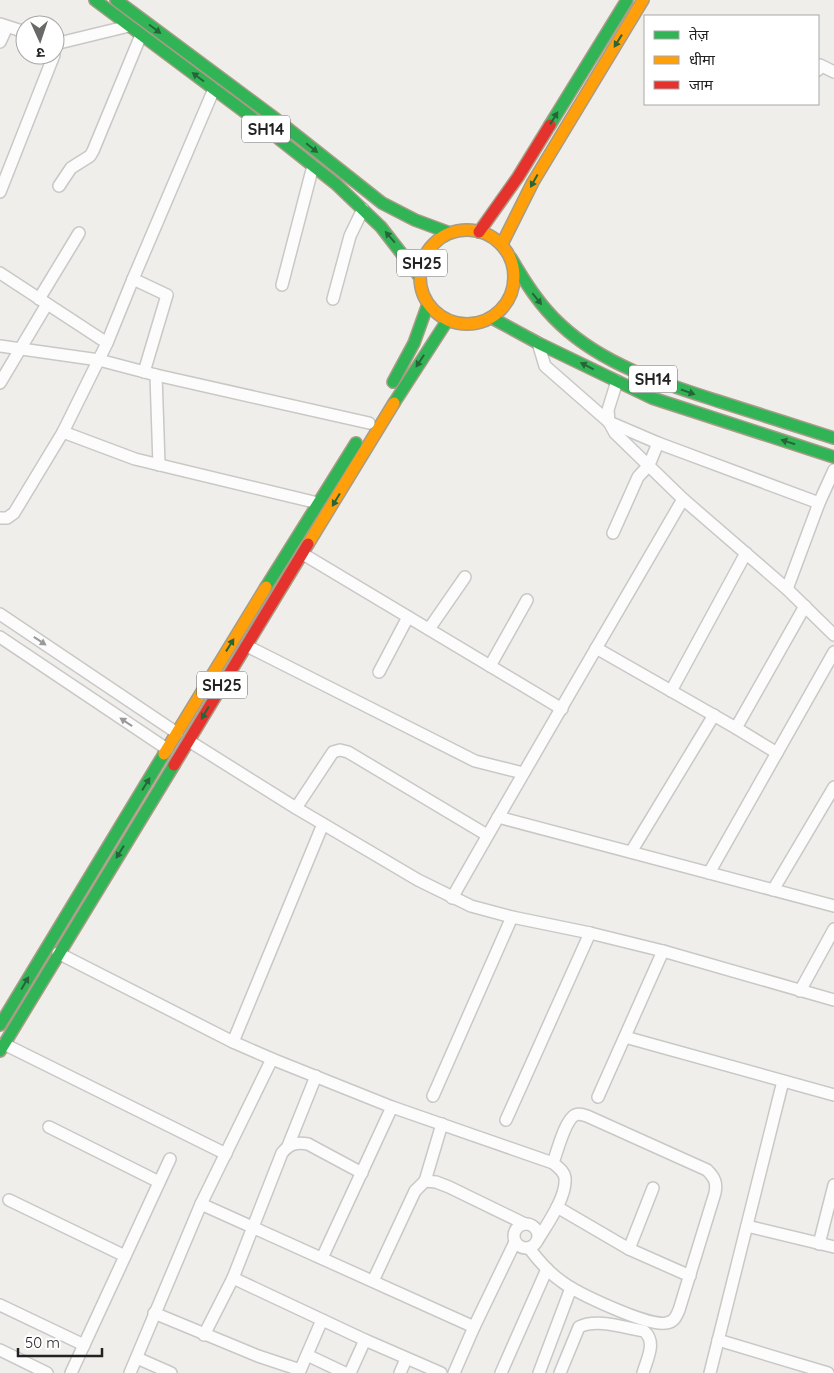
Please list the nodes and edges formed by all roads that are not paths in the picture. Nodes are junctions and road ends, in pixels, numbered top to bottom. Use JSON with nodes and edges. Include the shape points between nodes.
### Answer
{"nodes":[{"id":1,"x":95,"y":0,"type":"edge"},
{"id":2,"x":116,"y":0,"type":"edge"},
{"id":3,"x":627,"y":0,"type":"edge"},
{"id":4,"x":643,"y":0,"type":"edge"},
{"id":5,"x":4,"y":26,"type":"edge"},
{"id":6,"x":129,"y":26,"type":"junction"},
{"id":7,"x":141,"y":35,"type":"junction"},
{"id":8,"x":0,"y":42,"type":"edge"},
{"id":9,"x":65,"y":45,"type":"edge"},
{"id":10,"x":49,"y":65,"type":"edge"},
{"id":11,"x":819,"y":68,"type":"edge"},
{"id":12,"x":834,"y":72,"type":"edge"},
{"id":13,"x":214,"y":89,"type":"junction"},
{"id":14,"x":313,"y":166,"type":"junction"},
{"id":15,"x":59,"y":186,"type":"dead end"},
{"id":16,"x":0,"y":192,"type":"edge"},
{"id":17,"x":363,"y":210,"type":"junction"},
{"id":18,"x":450,"y":232,"type":"junction"},
{"id":19,"x":479,"y":232,"type":"junction"},
{"id":20,"x":79,"y":233,"type":"dead end"},
{"id":21,"x":502,"y":244,"type":"junction"},
{"id":22,"x":511,"y":258,"type":"junction"},
{"id":23,"x":0,"y":274,"type":"edge"},
{"id":24,"x":419,"y":276,"type":"junction"},
{"id":25,"x":132,"y":279,"type":"junction"},
{"id":26,"x":282,"y":285,"type":"dead end"},
{"id":27,"x":333,"y":299,"type":"dead end"},
{"id":28,"x":43,"y":301,"type":"junction"},
{"id":29,"x":428,"y":304,"type":"junction"},
{"id":30,"x":492,"y":318,"type":"junction"},
{"id":31,"x":447,"y":321,"type":"junction"},
{"id":32,"x":538,"y":342,"type":"junction"},
{"id":33,"x":107,"y":343,"type":"junction"},
{"id":34,"x":0,"y":346,"type":"edge"},
{"id":35,"x":20,"y":348,"type":"junction"},
{"id":36,"x":98,"y":360,"type":"junction"},
{"id":37,"x":5,"y":362,"type":"edge"},
{"id":38,"x":144,"y":372,"type":"junction"},
{"id":39,"x":156,"y":376,"type":"junction"},
{"id":40,"x":617,"y":381,"type":"junction"},
{"id":41,"x":0,"y":383,"type":"edge"},
{"id":42,"x":609,"y":422,"type":"junction"},
{"id":43,"x":369,"y":423,"type":"junction"},
{"id":44,"x":62,"y":432,"type":"junction"},
{"id":45,"x":834,"y":438,"type":"edge"},
{"id":46,"x":658,"y":442,"type":"junction"},
{"id":47,"x":834,"y":457,"type":"edge"},
{"id":48,"x":159,"y":465,"type":"junction"},
{"id":49,"x":649,"y":465,"type":"junction"},
{"id":50,"x":834,"y":470,"type":"edge"},
{"id":51,"x":683,"y":499,"type":"junction"},
{"id":52,"x":318,"y":503,"type":"junction"},
{"id":53,"x":819,"y":503,"type":"junction"},
{"id":54,"x":0,"y":518,"type":"edge"},
{"id":55,"x":613,"y":533,"type":"dead end"},
{"id":56,"x":746,"y":553,"type":"junction"},
{"id":57,"x":303,"y":554,"type":"junction"},
{"id":58,"x":465,"y":577,"type":"dead end"},
{"id":59,"x":788,"y":589,"type":"junction"},
{"id":60,"x":527,"y":600,"type":"dead end"},
{"id":61,"x":805,"y":606,"type":"junction"},
{"id":62,"x":0,"y":614,"type":"edge"},
{"id":63,"x":408,"y":617,"type":"junction"},
{"id":64,"x":429,"y":629,"type":"junction"},
{"id":65,"x":834,"y":635,"type":"edge"},
{"id":66,"x":0,"y":637,"type":"edge"},
{"id":67,"x":247,"y":646,"type":"junction"},
{"id":68,"x":596,"y":648,"type":"junction"},
{"id":69,"x":834,"y":652,"type":"edge"},
{"id":70,"x":490,"y":666,"type":"junction"},
{"id":71,"x":379,"y":672,"type":"dead end"},
{"id":72,"x":671,"y":691,"type":"junction"},
{"id":73,"x":562,"y":709,"type":"junction"},
{"id":74,"x":714,"y":715,"type":"junction"},
{"id":75,"x":736,"y":728,"type":"junction"},
{"id":76,"x":177,"y":733,"type":"junction"},
{"id":77,"x":189,"y":741,"type":"junction"},
{"id":78,"x":167,"y":749,"type":"junction"},
{"id":79,"x":777,"y":753,"type":"junction"},
{"id":80,"x":522,"y":774,"type":"junction"},
{"id":81,"x":834,"y":787,"type":"edge"},
{"id":82,"x":296,"y":808,"type":"junction"},
{"id":83,"x":498,"y":817,"type":"junction"},
{"id":84,"x":323,"y":824,"type":"junction"},
{"id":85,"x":487,"y":836,"type":"junction"},
{"id":86,"x":631,"y":852,"type":"junction"},
{"id":87,"x":709,"y":873,"type":"junction"},
{"id":88,"x":773,"y":890,"type":"junction"},
{"id":89,"x":452,"y":898,"type":"junction"},
{"id":90,"x":834,"y":906,"type":"edge"},
{"id":91,"x":512,"y":917,"type":"junction"},
{"id":92,"x":834,"y":930,"type":"edge"},
{"id":93,"x":590,"y":933,"type":"junction"},
{"id":94,"x":663,"y":951,"type":"junction"},
{"id":95,"x":58,"y":953,"type":"junction"},
{"id":96,"x":800,"y":991,"type":"junction"},
{"id":97,"x":834,"y":1000,"type":"edge"},
{"id":98,"x":0,"y":1025,"type":"edge"},
{"id":99,"x":625,"y":1037,"type":"junction"},
{"id":100,"x":233,"y":1042,"type":"junction"},
{"id":101,"x":2,"y":1048,"type":"edge"},
{"id":102,"x":272,"y":1059,"type":"junction"},
{"id":103,"x":316,"y":1076,"type":"junction"},
{"id":104,"x":783,"y":1081,"type":"junction"},
{"id":105,"x":834,"y":1095,"type":"edge"},
{"id":106,"x":433,"y":1096,"type":"dead end"},
{"id":107,"x":598,"y":1097,"type":"dead end"},
{"id":108,"x":392,"y":1107,"type":"junction"},
{"id":109,"x":506,"y":1120,"type":"dead end"},
{"id":110,"x":442,"y":1124,"type":"junction"},
{"id":111,"x":49,"y":1127,"type":"dead end"},
{"id":112,"x":288,"y":1146,"type":"junction"},
{"id":113,"x":226,"y":1154,"type":"junction"},
{"id":114,"x":170,"y":1159,"type":"dead end"},
{"id":115,"x":553,"y":1163,"type":"junction"},
{"id":116,"x":362,"y":1173,"type":"junction"},
{"id":117,"x":159,"y":1182,"type":"junction"},
{"id":118,"x":425,"y":1182,"type":"junction"},
{"id":119,"x":834,"y":1185,"type":"edge"},
{"id":120,"x":653,"y":1188,"type":"dead end"},
{"id":121,"x":9,"y":1200,"type":"dead end"},
{"id":122,"x":201,"y":1204,"type":"junction"},
{"id":123,"x":557,"y":1207,"type":"junction"},
{"id":124,"x":525,"y":1224,"type":"junction"},
{"id":125,"x":746,"y":1226,"type":"junction"},
{"id":126,"x":253,"y":1227,"type":"junction"},
{"id":127,"x":515,"y":1242,"type":"junction"},
{"id":128,"x":533,"y":1244,"type":"junction"},
{"id":129,"x":819,"y":1244,"type":"junction"},
{"id":130,"x":834,"y":1247,"type":"edge"},
{"id":131,"x":629,"y":1249,"type":"junction"},
{"id":132,"x":125,"y":1256,"type":"junction"},
{"id":133,"x":322,"y":1258,"type":"junction"},
{"id":134,"x":547,"y":1269,"type":"junction"},
{"id":135,"x":690,"y":1276,"type":"junction"},
{"id":136,"x":233,"y":1278,"type":"junction"},
{"id":137,"x":373,"y":1281,"type":"junction"},
{"id":138,"x":571,"y":1288,"type":"junction"},
{"id":139,"x":0,"y":1305,"type":"edge"},
{"id":140,"x":154,"y":1313,"type":"junction"},
{"id":141,"x":322,"y":1320,"type":"junction"},
{"id":142,"x":474,"y":1327,"type":"junction"},
{"id":143,"x":204,"y":1335,"type":"junction"},
{"id":144,"x":365,"y":1340,"type":"junction"},
{"id":145,"x":718,"y":1340,"type":"junction"},
{"id":146,"x":84,"y":1345,"type":"junction"},
{"id":147,"x":0,"y":1350,"type":"edge"},
{"id":148,"x":307,"y":1355,"type":"junction"},
{"id":149,"x":136,"y":1358,"type":"junction"},
{"id":150,"x":406,"y":1358,"type":"junction"},
{"id":151,"x":299,"y":1372,"type":"edge"},
{"id":152,"x":48,"y":1373,"type":"edge"},
{"id":153,"x":72,"y":1373,"type":"edge"},
{"id":154,"x":130,"y":1373,"type":"edge"},
{"id":155,"x":171,"y":1373,"type":"edge"},
{"id":156,"x":345,"y":1373,"type":"edge"},
{"id":157,"x":350,"y":1373,"type":"edge"},
{"id":158,"x":400,"y":1373,"type":"edge"},
{"id":159,"x":441,"y":1373,"type":"edge"},
{"id":160,"x":454,"y":1373,"type":"edge"},
{"id":161,"x":501,"y":1373,"type":"edge"},
{"id":162,"x":539,"y":1373,"type":"edge"},
{"id":163,"x":560,"y":1373,"type":"edge"},
{"id":164,"x":643,"y":1373,"type":"edge"},
{"id":165,"x":710,"y":1373,"type":"edge"},
{"id":166,"x":828,"y":1373,"type":"edge"}],
"edges":[{"from":1,"to":6,"type":"main road","number":"SH14"},
{"from":2,"to":18,"type":"main road","number":"SH14","one_way":true,"via":[[382,203],[420,224]]},
{"from":19,"to":3,"type":"main road","one_way":true,"via":[[518,177]]},
{"from":4,"to":21,"type":"main road","one_way":true,"via":[[533,182]]},
{"from":5,"to":8,"type":"street"},
{"from":6,"to":7,"type":"main road","number":"SH14"},
{"from":6,"to":9,"type":"street"},
{"from":13,"to":7,"type":"main road","number":"SH14","one_way":true},
{"from":7,"to":15,"type":"street","via":[[93,151],[71,168]]},
{"from":10,"to":16,"type":"street"},
{"from":11,"to":12,"type":"street"},
{"from":13,"to":14,"type":"main road","number":"SH14"},
{"from":13,"to":25,"type":"street"},
{"from":14,"to":17,"type":"main road","number":"SH14"},
{"from":14,"to":26,"type":"street"},
{"from":24,"to":17,"type":"main road","number":"SH14","one_way":true,"via":[[394,242]]},
{"from":17,"to":27,"type":"street","via":[[350,236]]},
{"from":18,"to":19,"type":"main road","number":"SH25","via":[[468,229]]},
{"from":18,"to":24,"type":"main road","number":"SH25","via":[[434,242],[423,258]]},
{"from":19,"to":21,"type":"main road","number":"SH25"},
{"from":20,"to":28,"type":"street"},
{"from":21,"to":22,"type":"main road","number":"SH25"},
{"from":22,"to":30,"type":"main road","number":"SH25","via":[[515,275],[513,291],[505,306]]},
{"from":22,"to":45,"type":"main road","number":"SH14","one_way":true,"via":[[552,317],[573,337],[601,354],[671,386]]},
{"from":23,"to":28,"type":"street"},
{"from":24,"to":29,"type":"main road","number":"SH25","via":[[422,294]]},
{"from":25,"to":33,"type":"street"},
{"from":25,"to":38,"type":"street","via":[[167,295]]},
{"from":28,"to":33,"type":"street"},
{"from":28,"to":35,"type":"street"},
{"from":29,"to":31,"type":"main road","number":"SH25"},
{"from":29,"to":43,"type":"main road","number":"SH25","via":[[414,344]]},
{"from":30,"to":31,"type":"main road","via":[[478,324]]},
{"from":30,"to":32,"type":"main road","number":"SH14"},
{"from":31,"to":57,"type":"main road","number":"SH25","one_way":true},
{"from":40,"to":32,"type":"main road","number":"SH14","one_way":true},
{"from":32,"to":42,"type":"street","via":[[545,366]]},
{"from":33,"to":36,"type":"street"},
{"from":34,"to":35,"type":"street"},
{"from":35,"to":36,"type":"street"},
{"from":35,"to":37,"type":"street"},
{"from":36,"to":38,"type":"street"},
{"from":36,"to":44,"type":"street"},
{"from":37,"to":41,"type":"street"},
{"from":38,"to":39,"type":"street"},
{"from":39,"to":43,"type":"street"},
{"from":39,"to":48,"type":"street"},
{"from":40,"to":42,"type":"street","via":[[608,410]]},
{"from":47,"to":40,"type":"main road","number":"SH14","one_way":true,"via":[[652,398]]},
{"from":42,"to":46,"type":"street"},
{"from":42,"to":49,"type":"street"},
{"from":43,"to":52,"type":"main road","number":"SH25"},
{"from":44,"to":48,"type":"street"},
{"from":44,"to":54,"type":"street","via":[[14,513]]},
{"from":46,"to":49,"type":"street"},
{"from":46,"to":53,"type":"street"},
{"from":48,"to":52,"type":"street"},
{"from":49,"to":51,"type":"street"},
{"from":49,"to":55,"type":"street","via":[[638,477]]},
{"from":50,"to":53,"type":"street"},
{"from":51,"to":56,"type":"street"},
{"from":51,"to":68,"type":"street"},
{"from":76,"to":52,"type":"main road","number":"SH25","one_way":true},
{"from":53,"to":59,"type":"street"},
{"from":56,"to":59,"type":"street"},
{"from":56,"to":72,"type":"street"},
{"from":57,"to":63,"type":"street"},
{"from":57,"to":67,"type":"main road","number":"SH25"},
{"from":58,"to":64,"type":"street"},
{"from":59,"to":61,"type":"street"},
{"from":60,"to":70,"type":"street"},
{"from":61,"to":65,"type":"street"},
{"from":61,"to":75,"type":"street"},
{"from":62,"to":76,"type":"street","one_way":true},
{"from":63,"to":64,"type":"street"},
{"from":63,"to":71,"type":"street"},
{"from":64,"to":70,"type":"street"},
{"from":78,"to":66,"type":"street","one_way":true},
{"from":67,"to":77,"type":"main road","number":"SH25","one_way":true},
{"from":67,"to":80,"type":"street","via":[[476,761]]},
{"from":68,"to":72,"type":"street"},
{"from":68,"to":73,"type":"street"},
{"from":69,"to":79,"type":"street"},
{"from":70,"to":73,"type":"street"},
{"from":72,"to":74,"type":"street"},
{"from":73,"to":80,"type":"street"},
{"from":74,"to":75,"type":"street"},
{"from":74,"to":86,"type":"street"},
{"from":75,"to":79,"type":"street"},
{"from":76,"to":78,"type":"main road","number":"SH25"},
{"from":77,"to":82,"type":"street"},
{"from":77,"to":95,"type":"main road","number":"SH25","one_way":true},
{"from":98,"to":78,"type":"main road","number":"SH25","one_way":true},
{"from":79,"to":87,"type":"street"},
{"from":80,"to":83,"type":"street"},
{"from":81,"to":88,"type":"street"},
{"from":82,"to":84,"type":"street"},
{"from":82,"to":85,"type":"street","via":[[333,752],[340,750]]},
{"from":83,"to":85,"type":"street"},
{"from":83,"to":86,"type":"street"},
{"from":84,"to":89,"type":"street"},
{"from":84,"to":100,"type":"street"},
{"from":85,"to":89,"type":"street"},
{"from":86,"to":87,"type":"street"},
{"from":87,"to":88,"type":"street"},
{"from":88,"to":90,"type":"street"},
{"from":89,"to":91,"type":"street"},
{"from":91,"to":93,"type":"street"},
{"from":91,"to":106,"type":"street"},
{"from":92,"to":96,"type":"street"},
{"from":93,"to":94,"type":"street"},
{"from":93,"to":109,"type":"street"},
{"from":94,"to":96,"type":"street"},
{"from":94,"to":99,"type":"street"},
{"from":95,"to":100,"type":"street"},
{"from":95,"to":101,"type":"main road","number":"SH25"},
{"from":96,"to":97,"type":"street"},
{"from":99,"to":104,"type":"street"},
{"from":99,"to":107,"type":"street"},
{"from":100,"to":102,"type":"street"},
{"from":101,"to":113,"type":"street"},
{"from":102,"to":103,"type":"street"},
{"from":102,"to":113,"type":"street"},
{"from":103,"to":108,"type":"street"},
{"from":103,"to":112,"type":"street"},
{"from":104,"to":105,"type":"street"},
{"from":104,"to":125,"type":"street"},
{"from":108,"to":110,"type":"street"},
{"from":108,"to":116,"type":"street"},
{"from":110,"to":115,"type":"street"},
{"from":110,"to":118,"type":"street"},
{"from":111,"to":117,"type":"street"},
{"from":112,"to":116,"type":"street","via":[[298,1142],[308,1144]]},
{"from":112,"to":126,"type":"street","via":[[282,1153]]},
{"from":113,"to":122,"type":"street"},
{"from":114,"to":117,"type":"street"},
{"from":115,"to":123,"type":"street","via":[[565,1178]]},
{"from":115,"to":135,"type":"street","via":[[567,1124],[572,1116],[578,1114],[708,1170],[714,1176],[715,1193]]},
{"from":116,"to":133,"type":"street"},
{"from":117,"to":132,"type":"street"},
{"from":118,"to":124,"type":"street","via":[[449,1187]]},
{"from":118,"to":137,"type":"street","via":[[415,1191]]},
{"from":119,"to":129,"type":"street"},
{"from":120,"to":131,"type":"street"},
{"from":121,"to":132,"type":"street"},
{"from":122,"to":126,"type":"street"},
{"from":122,"to":140,"type":"street"},
{"from":123,"to":128,"type":"street"},
{"from":123,"to":131,"type":"street"},
{"from":124,"to":127,"type":"street","via":[[514,1230]]},
{"from":124,"to":128,"type":"street","via":[[536,1229]]},
{"from":125,"to":129,"type":"street"},
{"from":125,"to":145,"type":"street"},
{"from":126,"to":133,"type":"street"},
{"from":126,"to":136,"type":"street"},
{"from":127,"to":128,"type":"street","via":[[521,1248]]},
{"from":127,"to":142,"type":"street"},
{"from":128,"to":134,"type":"street"},
{"from":129,"to":130,"type":"street"},
{"from":131,"to":135,"type":"street"},
{"from":132,"to":146,"type":"street"},
{"from":133,"to":137,"type":"street"},
{"from":134,"to":138,"type":"street"},
{"from":134,"to":161,"type":"street"},
{"from":135,"to":138,"type":"street","via":[[675,1319],[659,1324]]},
{"from":136,"to":141,"type":"street"},
{"from":136,"to":143,"type":"street"},
{"from":137,"to":142,"type":"street"},
{"from":138,"to":162,"type":"street"},
{"from":139,"to":146,"type":"street"},
{"from":140,"to":143,"type":"street"},
{"from":140,"to":149,"type":"street"},
{"from":141,"to":144,"type":"street"},
{"from":141,"to":148,"type":"street"},
{"from":142,"to":160,"type":"street"},
{"from":143,"to":151,"type":"street"},
{"from":144,"to":150,"type":"street"},
{"from":144,"to":157,"type":"street"},
{"from":145,"to":165,"type":"street"},
{"from":145,"to":166,"type":"street"},
{"from":146,"to":153,"type":"street"},
{"from":147,"to":152,"type":"street"},
{"from":148,"to":151,"type":"street"},
{"from":148,"to":156,"type":"street"},
{"from":149,"to":154,"type":"street"},
{"from":149,"to":155,"type":"street"},
{"from":150,"to":158,"type":"street"},
{"from":150,"to":159,"type":"street"},
{"from":163,"to":164,"type":"street","via":[[579,1327],[596,1323],[644,1331],[650,1336]]}]}
